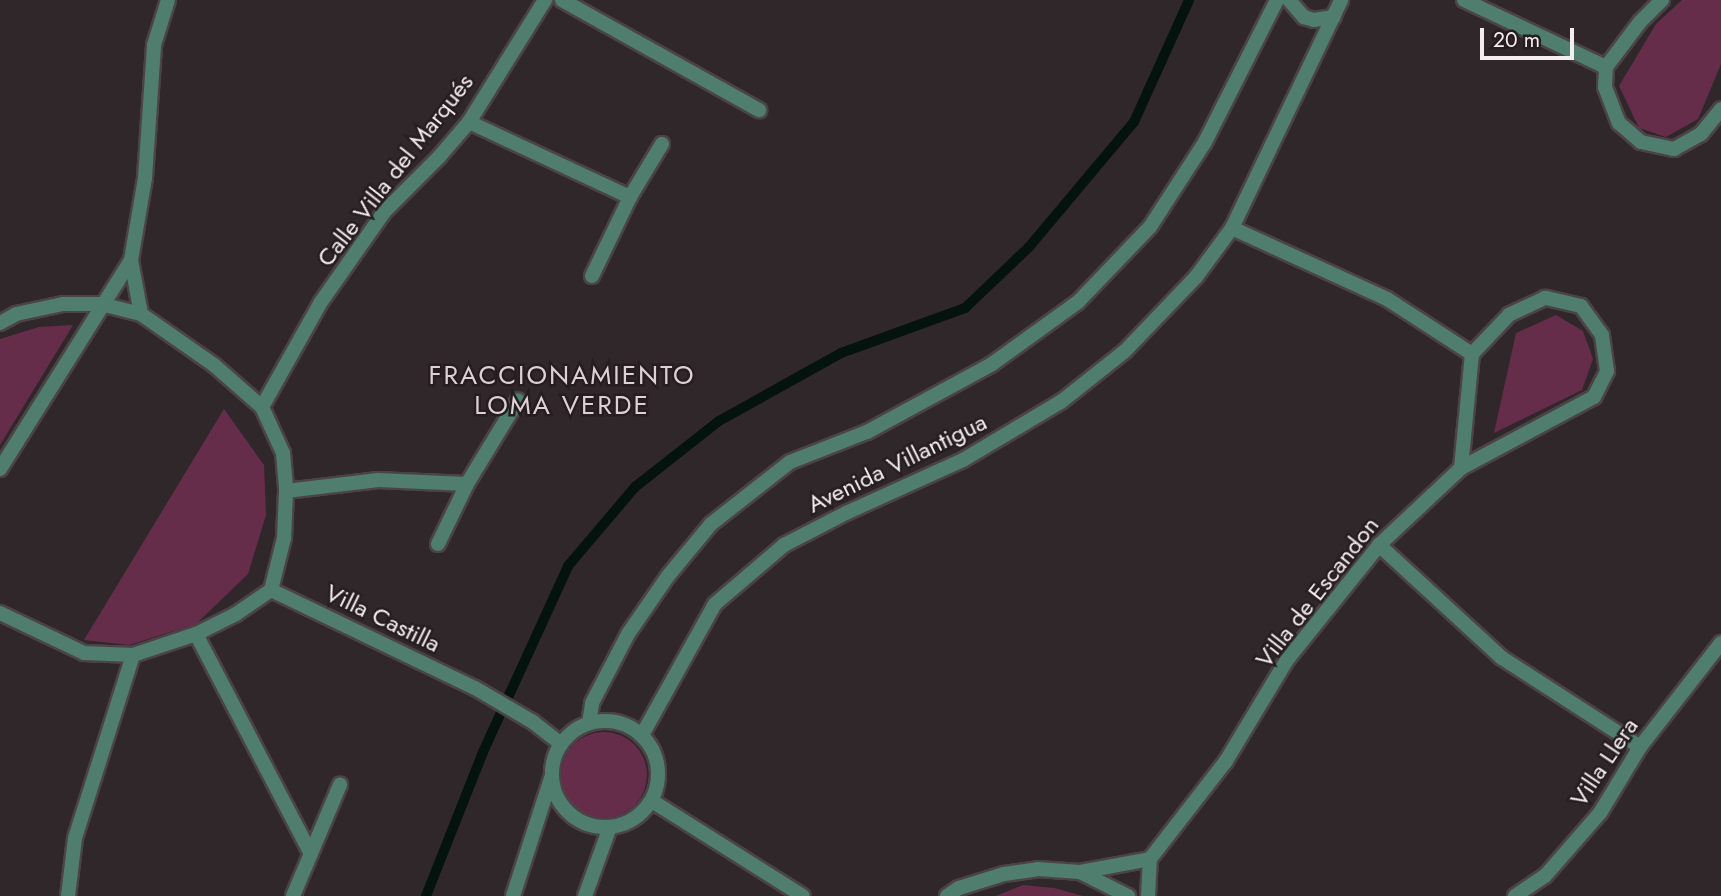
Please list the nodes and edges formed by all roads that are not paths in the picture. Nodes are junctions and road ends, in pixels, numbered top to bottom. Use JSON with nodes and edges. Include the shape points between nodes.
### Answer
{"nodes":[{"id":1,"x":168,"y":0,"type":"edge"},
{"id":2,"x":545,"y":0,"type":"edge"},
{"id":3,"x":562,"y":0,"type":"edge"},
{"id":4,"x":1277,"y":0,"type":"edge"},
{"id":5,"x":1289,"y":0,"type":"edge"},
{"id":6,"x":1341,"y":0,"type":"edge"},
{"id":7,"x":1464,"y":0,"type":"edge"},
{"id":8,"x":1662,"y":0,"type":"edge"},
{"id":9,"x":1334,"y":17,"type":"junction"},
{"id":10,"x":1606,"y":67,"type":"junction"},
{"id":11,"x":759,"y":110,"type":"dead end"},
{"id":12,"x":1720,"y":113,"type":"edge"},
{"id":13,"x":469,"y":122,"type":"junction"},
{"id":14,"x":662,"y":144,"type":"dead end"},
{"id":15,"x":630,"y":197,"type":"junction"},
{"id":16,"x":1232,"y":228,"type":"junction"},
{"id":17,"x":131,"y":260,"type":"junction"},
{"id":18,"x":592,"y":275,"type":"dead end"},
{"id":19,"x":101,"y":304,"type":"junction"},
{"id":20,"x":141,"y":314,"type":"junction"},
{"id":21,"x":0,"y":323,"type":"edge"},
{"id":22,"x":1472,"y":354,"type":"junction"},
{"id":23,"x":517,"y":400,"type":"dead end"},
{"id":24,"x":262,"y":407,"type":"junction"},
{"id":25,"x":1461,"y":468,"type":"junction"},
{"id":26,"x":0,"y":469,"type":"edge"},
{"id":27,"x":467,"y":484,"type":"junction"},
{"id":28,"x":286,"y":491,"type":"junction"},
{"id":29,"x":438,"y":544,"type":"dead end"},
{"id":30,"x":1379,"y":545,"type":"junction"},
{"id":31,"x":271,"y":590,"type":"junction"},
{"id":32,"x":0,"y":613,"type":"edge"},
{"id":33,"x":196,"y":635,"type":"junction"},
{"id":34,"x":1721,"y":643,"type":"edge"},
{"id":35,"x":133,"y":655,"type":"junction"},
{"id":36,"x":589,"y":723,"type":"junction"},
{"id":37,"x":642,"y":735,"type":"junction"},
{"id":38,"x":561,"y":744,"type":"junction"},
{"id":39,"x":1640,"y":747,"type":"junction"},
{"id":40,"x":552,"y":776,"type":"junction"},
{"id":41,"x":340,"y":785,"type":"dead end"},
{"id":42,"x":652,"y":801,"type":"junction"},
{"id":43,"x":610,"y":827,"type":"junction"},
{"id":44,"x":311,"y":854,"type":"junction"},
{"id":45,"x":1150,"y":859,"type":"junction"},
{"id":46,"x":1080,"y":872,"type":"junction"},
{"id":47,"x":1107,"y":892,"type":"edge"},
{"id":48,"x":68,"y":896,"type":"edge"},
{"id":49,"x":293,"y":896,"type":"edge"},
{"id":50,"x":513,"y":896,"type":"edge"},
{"id":51,"x":585,"y":896,"type":"edge"},
{"id":52,"x":803,"y":896,"type":"edge"},
{"id":53,"x":947,"y":896,"type":"edge"},
{"id":54,"x":1128,"y":896,"type":"edge"},
{"id":55,"x":1147,"y":896,"type":"edge"},
{"id":56,"x":1515,"y":896,"type":"edge"}],
"edges":[{"from":1,"to":17,"type":"street","via":[[154,45],[145,178]]},
{"from":2,"to":13,"type":"street","name":"Calle Villa del Marqués"},
{"from":3,"to":11,"type":"street"},
{"from":4,"to":36,"type":"street","name":"Avenida Villantigua","via":[[1205,142],[1150,227],[1078,302],[992,364],[867,432],[790,462],[711,524],[628,634],[592,703]]},
{"from":5,"to":9,"type":"street","via":[[1304,17]]},
{"from":6,"to":9,"type":"street","name":"Avenida Villantigua"},
{"from":7,"to":10,"type":"street"},
{"from":8,"to":10,"type":"street"},
{"from":9,"to":16,"type":"street","name":"Avenida Villantigua"},
{"from":10,"to":12,"type":"street","via":[[1605,87],[1619,123],[1641,142],[1674,149],[1701,134]]},
{"from":13,"to":15,"type":"street"},
{"from":13,"to":24,"type":"street","name":"Calle Villa del Marqués","via":[[384,212],[321,302]]},
{"from":14,"to":15,"type":"street"},
{"from":15,"to":18,"type":"street"},
{"from":16,"to":22,"type":"street","via":[[1387,299]]},
{"from":16,"to":37,"type":"street","name":"Avenida Villantigua","via":[[1196,277],[1125,351],[1062,401],[963,460],[784,545],[715,604]]},
{"from":17,"to":19,"type":"street"},
{"from":17,"to":20,"type":"street"},
{"from":19,"to":20,"type":"street"},
{"from":19,"to":21,"type":"street","via":[[63,304],[16,314]]},
{"from":19,"to":26,"type":"street"},
{"from":20,"to":24,"type":"street","via":[[214,365]]},
{"from":22,"to":25,"type":"street"},
{"from":22,"to":25,"type":"street","name":"Villa de Escandon","via":[[1509,315],[1545,298],[1581,306],[1602,335],[1607,371],[1594,397]]},
{"from":23,"to":27,"type":"street"},
{"from":24,"to":28,"type":"street","via":[[283,453]]},
{"from":25,"to":30,"type":"street","name":"Villa de Escandon"},
{"from":27,"to":28,"type":"street","via":[[378,480]]},
{"from":27,"to":29,"type":"street"},
{"from":28,"to":31,"type":"street","via":[[284,538]]},
{"from":30,"to":39,"type":"street","via":[[1502,658]]},
{"from":30,"to":45,"type":"street","name":"Villa de Escandon","via":[[1287,660],[1226,761]]},
{"from":31,"to":33,"type":"street"},
{"from":31,"to":38,"type":"street","name":"Villa Castilla","via":[[475,688]]},
{"from":32,"to":35,"type":"street","via":[[84,653]]},
{"from":33,"to":35,"type":"street"},
{"from":33,"to":44,"type":"street"},
{"from":34,"to":39,"type":"street","name":"Villa Llera"},
{"from":35,"to":48,"type":"street","via":[[75,838]]},
{"from":36,"to":37,"type":"street","via":[[618,722]]},
{"from":36,"to":38,"type":"street"},
{"from":37,"to":42,"type":"street","via":[[656,755],[659,778]]},
{"from":38,"to":40,"type":"street"},
{"from":39,"to":56,"type":"street","name":"Villa Llera","via":[[1600,813],[1545,876]]},
{"from":40,"to":43,"type":"street","via":[[555,793],[576,820]]},
{"from":40,"to":50,"type":"street"},
{"from":41,"to":44,"type":"street"},
{"from":42,"to":43,"type":"street","via":[[626,824]]},
{"from":42,"to":52,"type":"street"},
{"from":43,"to":51,"type":"street"},
{"from":44,"to":49,"type":"street"},
{"from":45,"to":46,"type":"street"},
{"from":45,"to":55,"type":"street"},
{"from":46,"to":47,"type":"street"},
{"from":46,"to":53,"type":"street","via":[[1038,869],[1004,874]]},
{"from":47,"to":54,"type":"street"}]}
